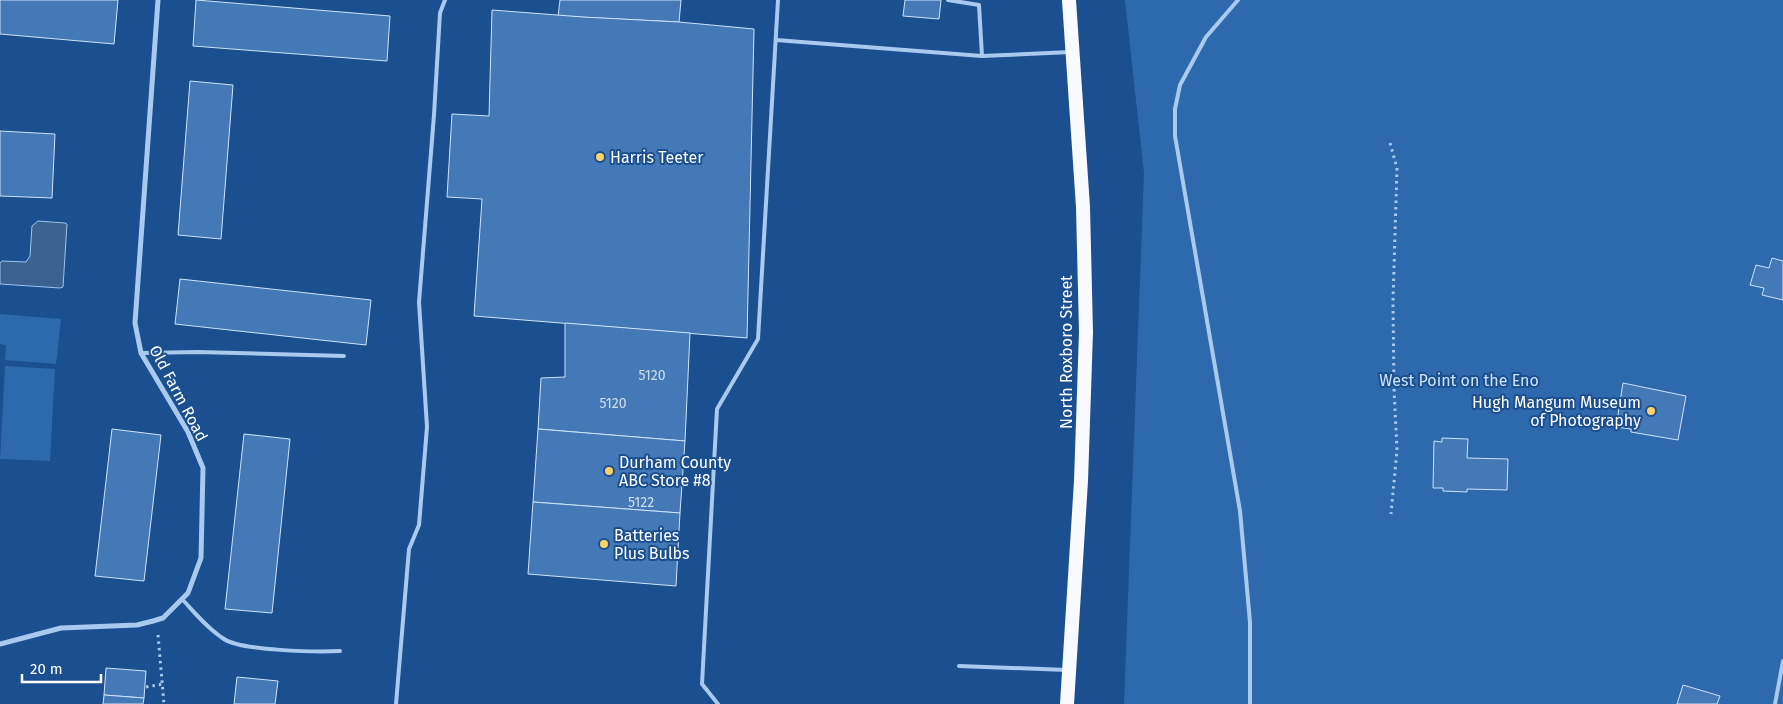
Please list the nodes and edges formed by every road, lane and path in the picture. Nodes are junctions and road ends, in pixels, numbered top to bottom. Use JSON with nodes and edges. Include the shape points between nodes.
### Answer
{"nodes":[{"id":1,"x":158,"y":0,"type":"edge"},
{"id":2,"x":445,"y":0,"type":"edge"},
{"id":3,"x":778,"y":0,"type":"edge"},
{"id":4,"x":948,"y":0,"type":"edge"},
{"id":5,"x":1069,"y":0,"type":"edge"},
{"id":6,"x":1238,"y":0,"type":"edge"},
{"id":7,"x":776,"y":40,"type":"junction"},
{"id":8,"x":1073,"y":52,"type":"junction"},
{"id":9,"x":982,"y":56,"type":"junction"},
{"id":10,"x":1390,"y":143,"type":"dead end"},
{"id":11,"x":141,"y":353,"type":"junction"},
{"id":12,"x":344,"y":356,"type":"dead end"},
{"id":13,"x":1391,"y":514,"type":"dead end"},
{"id":14,"x":182,"y":599,"type":"junction"},
{"id":15,"x":154,"y":621,"type":"junction"},
{"id":16,"x":0,"y":644,"type":"edge"},
{"id":17,"x":340,"y":651,"type":"dead end"},
{"id":18,"x":1783,"y":662,"type":"edge"},
{"id":19,"x":959,"y":666,"type":"dead end"},
{"id":20,"x":1069,"y":671,"type":"junction"},
{"id":21,"x":163,"y":684,"type":"junction"},
{"id":22,"x":146,"y":687,"type":"dead end"},
{"id":23,"x":164,"y":704,"type":"edge"},
{"id":24,"x":396,"y":704,"type":"edge"},
{"id":25,"x":718,"y":704,"type":"edge"},
{"id":26,"x":1067,"y":704,"type":"edge"},
{"id":27,"x":1250,"y":704,"type":"edge"},
{"id":28,"x":1775,"y":704,"type":"edge"}],
"edges":[{"from":1,"to":11,"type":"street","name":"Old Farm Road","via":[[136,323]]},
{"from":2,"to":24,"type":"lane","via":[[440,13],[418,302],[427,427],[419,525],[409,549]]},
{"from":3,"to":7,"type":"lane"},
{"from":4,"to":9,"type":"lane","via":[[979,5]]},
{"from":5,"to":8,"type":"highway","name":"North Roxboro Street"},
{"from":6,"to":27,"type":"lane","via":[[1206,36],[1180,85],[1175,109],[1175,136],[1240,511],[1250,622]]},
{"from":7,"to":9,"type":"lane"},
{"from":7,"to":25,"type":"lane","via":[[758,339],[718,409],[702,684]]},
{"from":8,"to":9,"type":"lane"},
{"from":8,"to":20,"type":"highway","name":"North Roxboro Street","via":[[1083,207],[1086,332]]},
{"from":10,"to":13,"type":"path","via":[[1397,168],[1393,300],[1397,450]]},
{"from":11,"to":12,"type":"lane"},
{"from":11,"to":14,"type":"street","name":"Old Farm Road","via":[[188,432],[203,468],[201,558],[188,593]]},
{"from":14,"to":15,"type":"street","name":"Old Farm Road","via":[[163,618]]},
{"from":14,"to":17,"type":"lane","via":[[225,640],[238,645]]},
{"from":15,"to":16,"type":"street","name":"Old Farm Road","via":[[137,625],[61,628]]},
{"from":15,"to":21,"type":"path","via":[[158,630]]},
{"from":18,"to":28,"type":"lane"},
{"from":19,"to":20,"type":"lane"},
{"from":20,"to":26,"type":"highway","name":"North Roxboro Street"},
{"from":21,"to":22,"type":"path"},
{"from":21,"to":23,"type":"path"}]}
